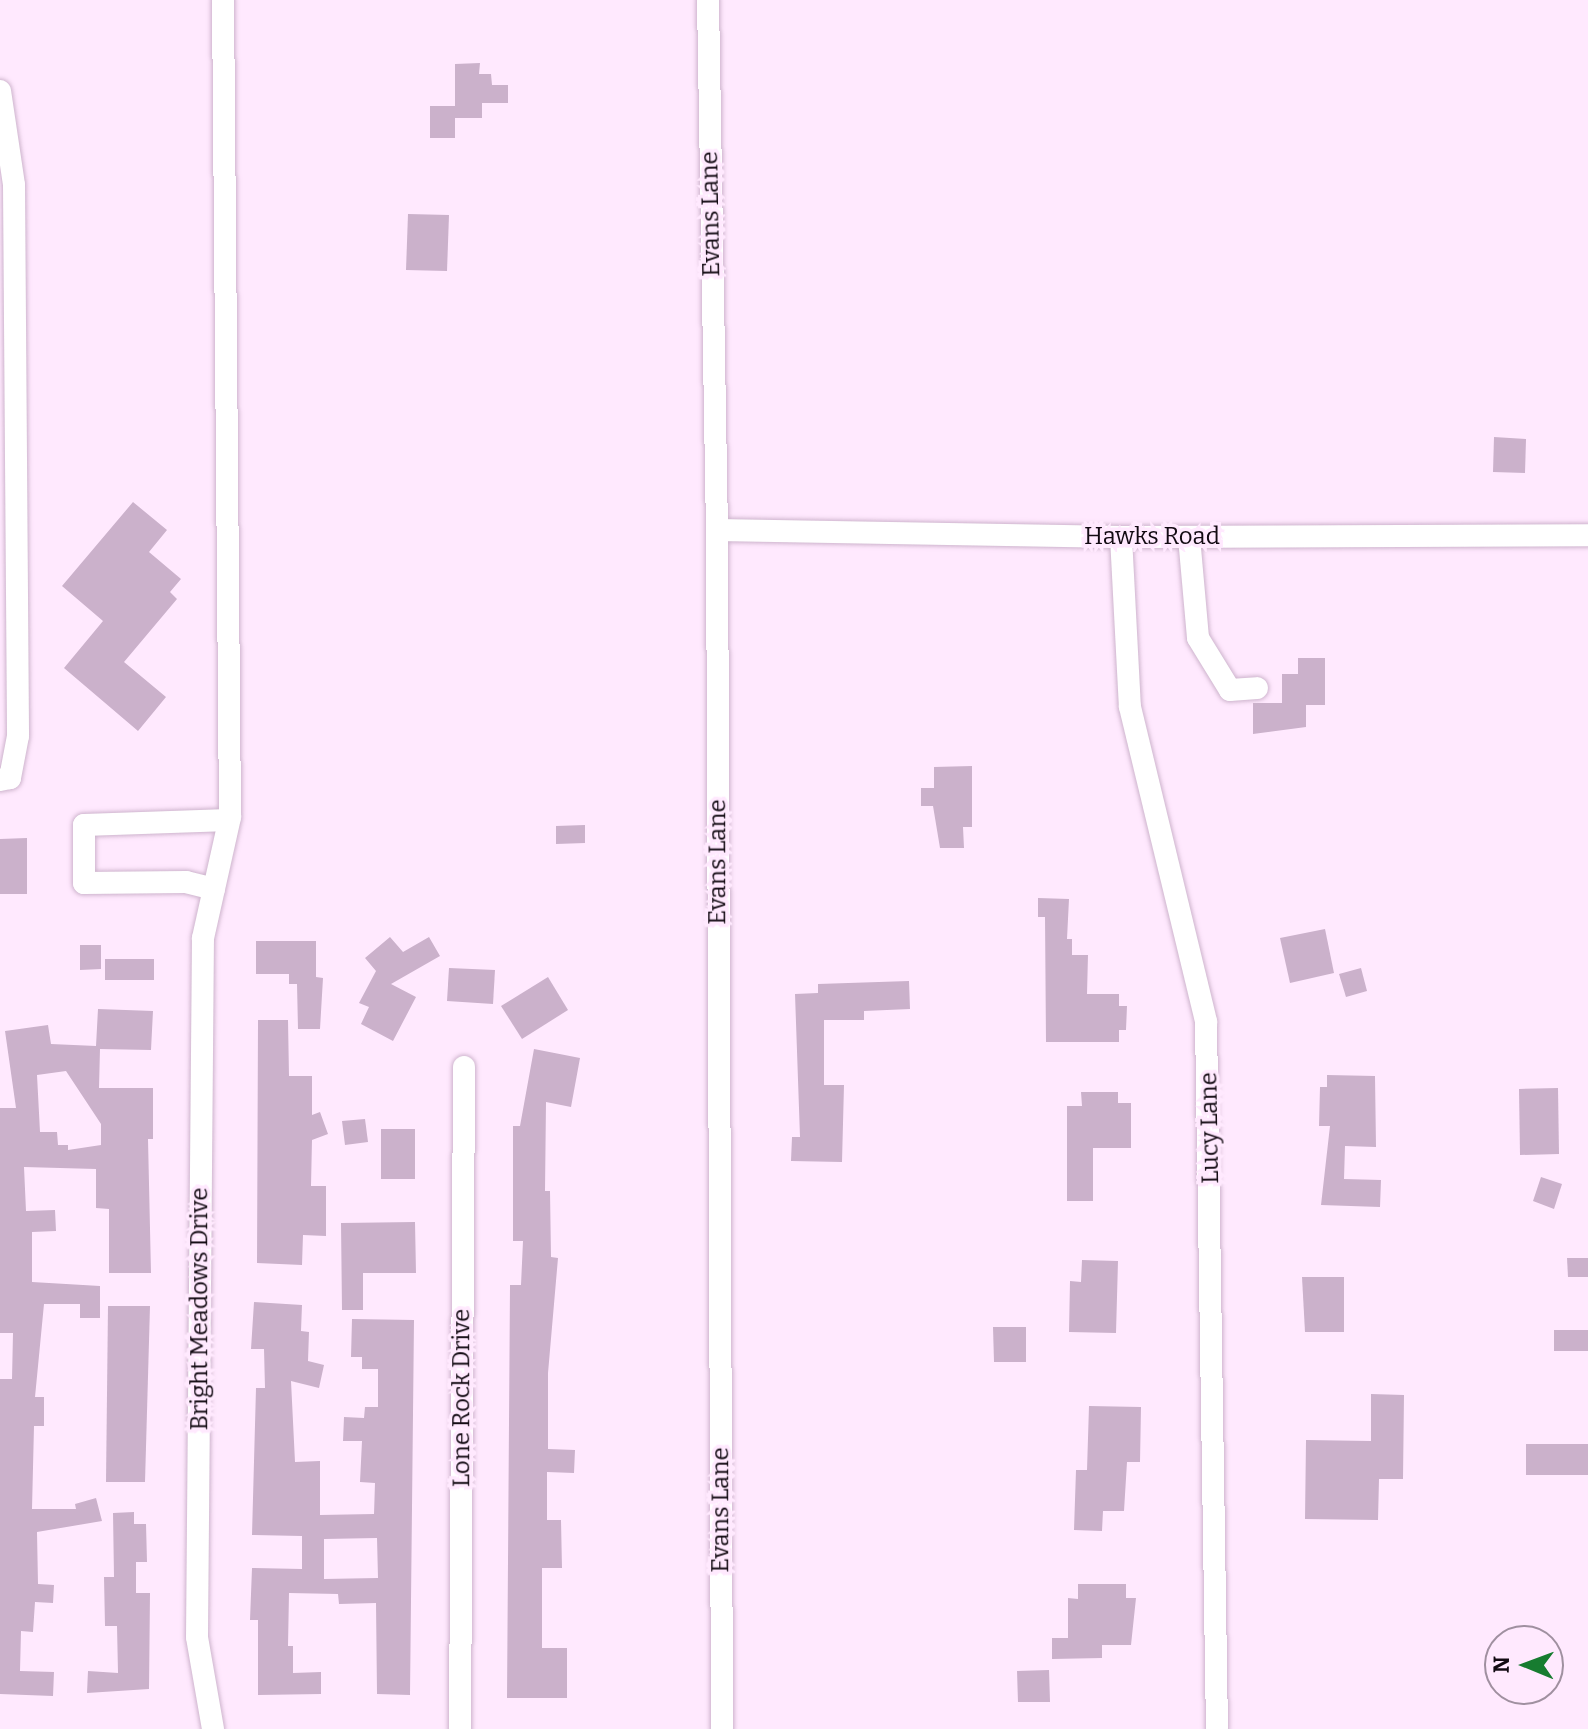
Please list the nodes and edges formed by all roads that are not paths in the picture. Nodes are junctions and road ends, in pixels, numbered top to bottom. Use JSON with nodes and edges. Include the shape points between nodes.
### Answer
{"nodes":[{"id":1,"x":223,"y":0,"type":"edge"},
{"id":2,"x":708,"y":0,"type":"edge"},
{"id":3,"x":0,"y":91,"type":"edge"},
{"id":4,"x":717,"y":530,"type":"junction"},
{"id":5,"x":1588,"y":535,"type":"edge"},
{"id":6,"x":1121,"y":537,"type":"junction"},
{"id":7,"x":1189,"y":537,"type":"junction"},
{"id":8,"x":1257,"y":688,"type":"dead end"},
{"id":9,"x":5,"y":779,"type":"edge"},
{"id":10,"x":229,"y":820,"type":"junction"},
{"id":11,"x":214,"y":889,"type":"junction"},
{"id":12,"x":464,"y":1067,"type":"dead end"},
{"id":13,"x":722,"y":1727,"type":"edge"},
{"id":14,"x":213,"y":1729,"type":"edge"},
{"id":15,"x":460,"y":1729,"type":"edge"},
{"id":16,"x":1217,"y":1729,"type":"edge"}],
"edges":[{"from":1,"to":10,"type":"street","name":"Bright Meadows Drive"},
{"from":2,"to":4,"type":"street","name":"Evans Lane"},
{"from":3,"to":9,"type":"street","via":[[14,185],[15,246],[18,736]]},
{"from":4,"to":6,"type":"street","name":"Hawks Road"},
{"from":4,"to":13,"type":"street","name":"Evans Lane"},
{"from":5,"to":7,"type":"street","name":"Hawks Road"},
{"from":6,"to":7,"type":"street","name":"Hawks Road"},
{"from":6,"to":16,"type":"street","name":"Lucy Lane","via":[[1130,707],[1206,1022]]},
{"from":7,"to":8,"type":"street","via":[[1198,638],[1230,690]]},
{"from":10,"to":11,"type":"street","name":"Bright Meadows Drive"},
{"from":10,"to":11,"type":"street","via":[[84,825],[84,883],[186,882]]},
{"from":11,"to":14,"type":"street","name":"Bright Meadows Drive","via":[[203,938],[197,1637]]},
{"from":12,"to":15,"type":"street","name":"Lone Rock Drive"}]}
